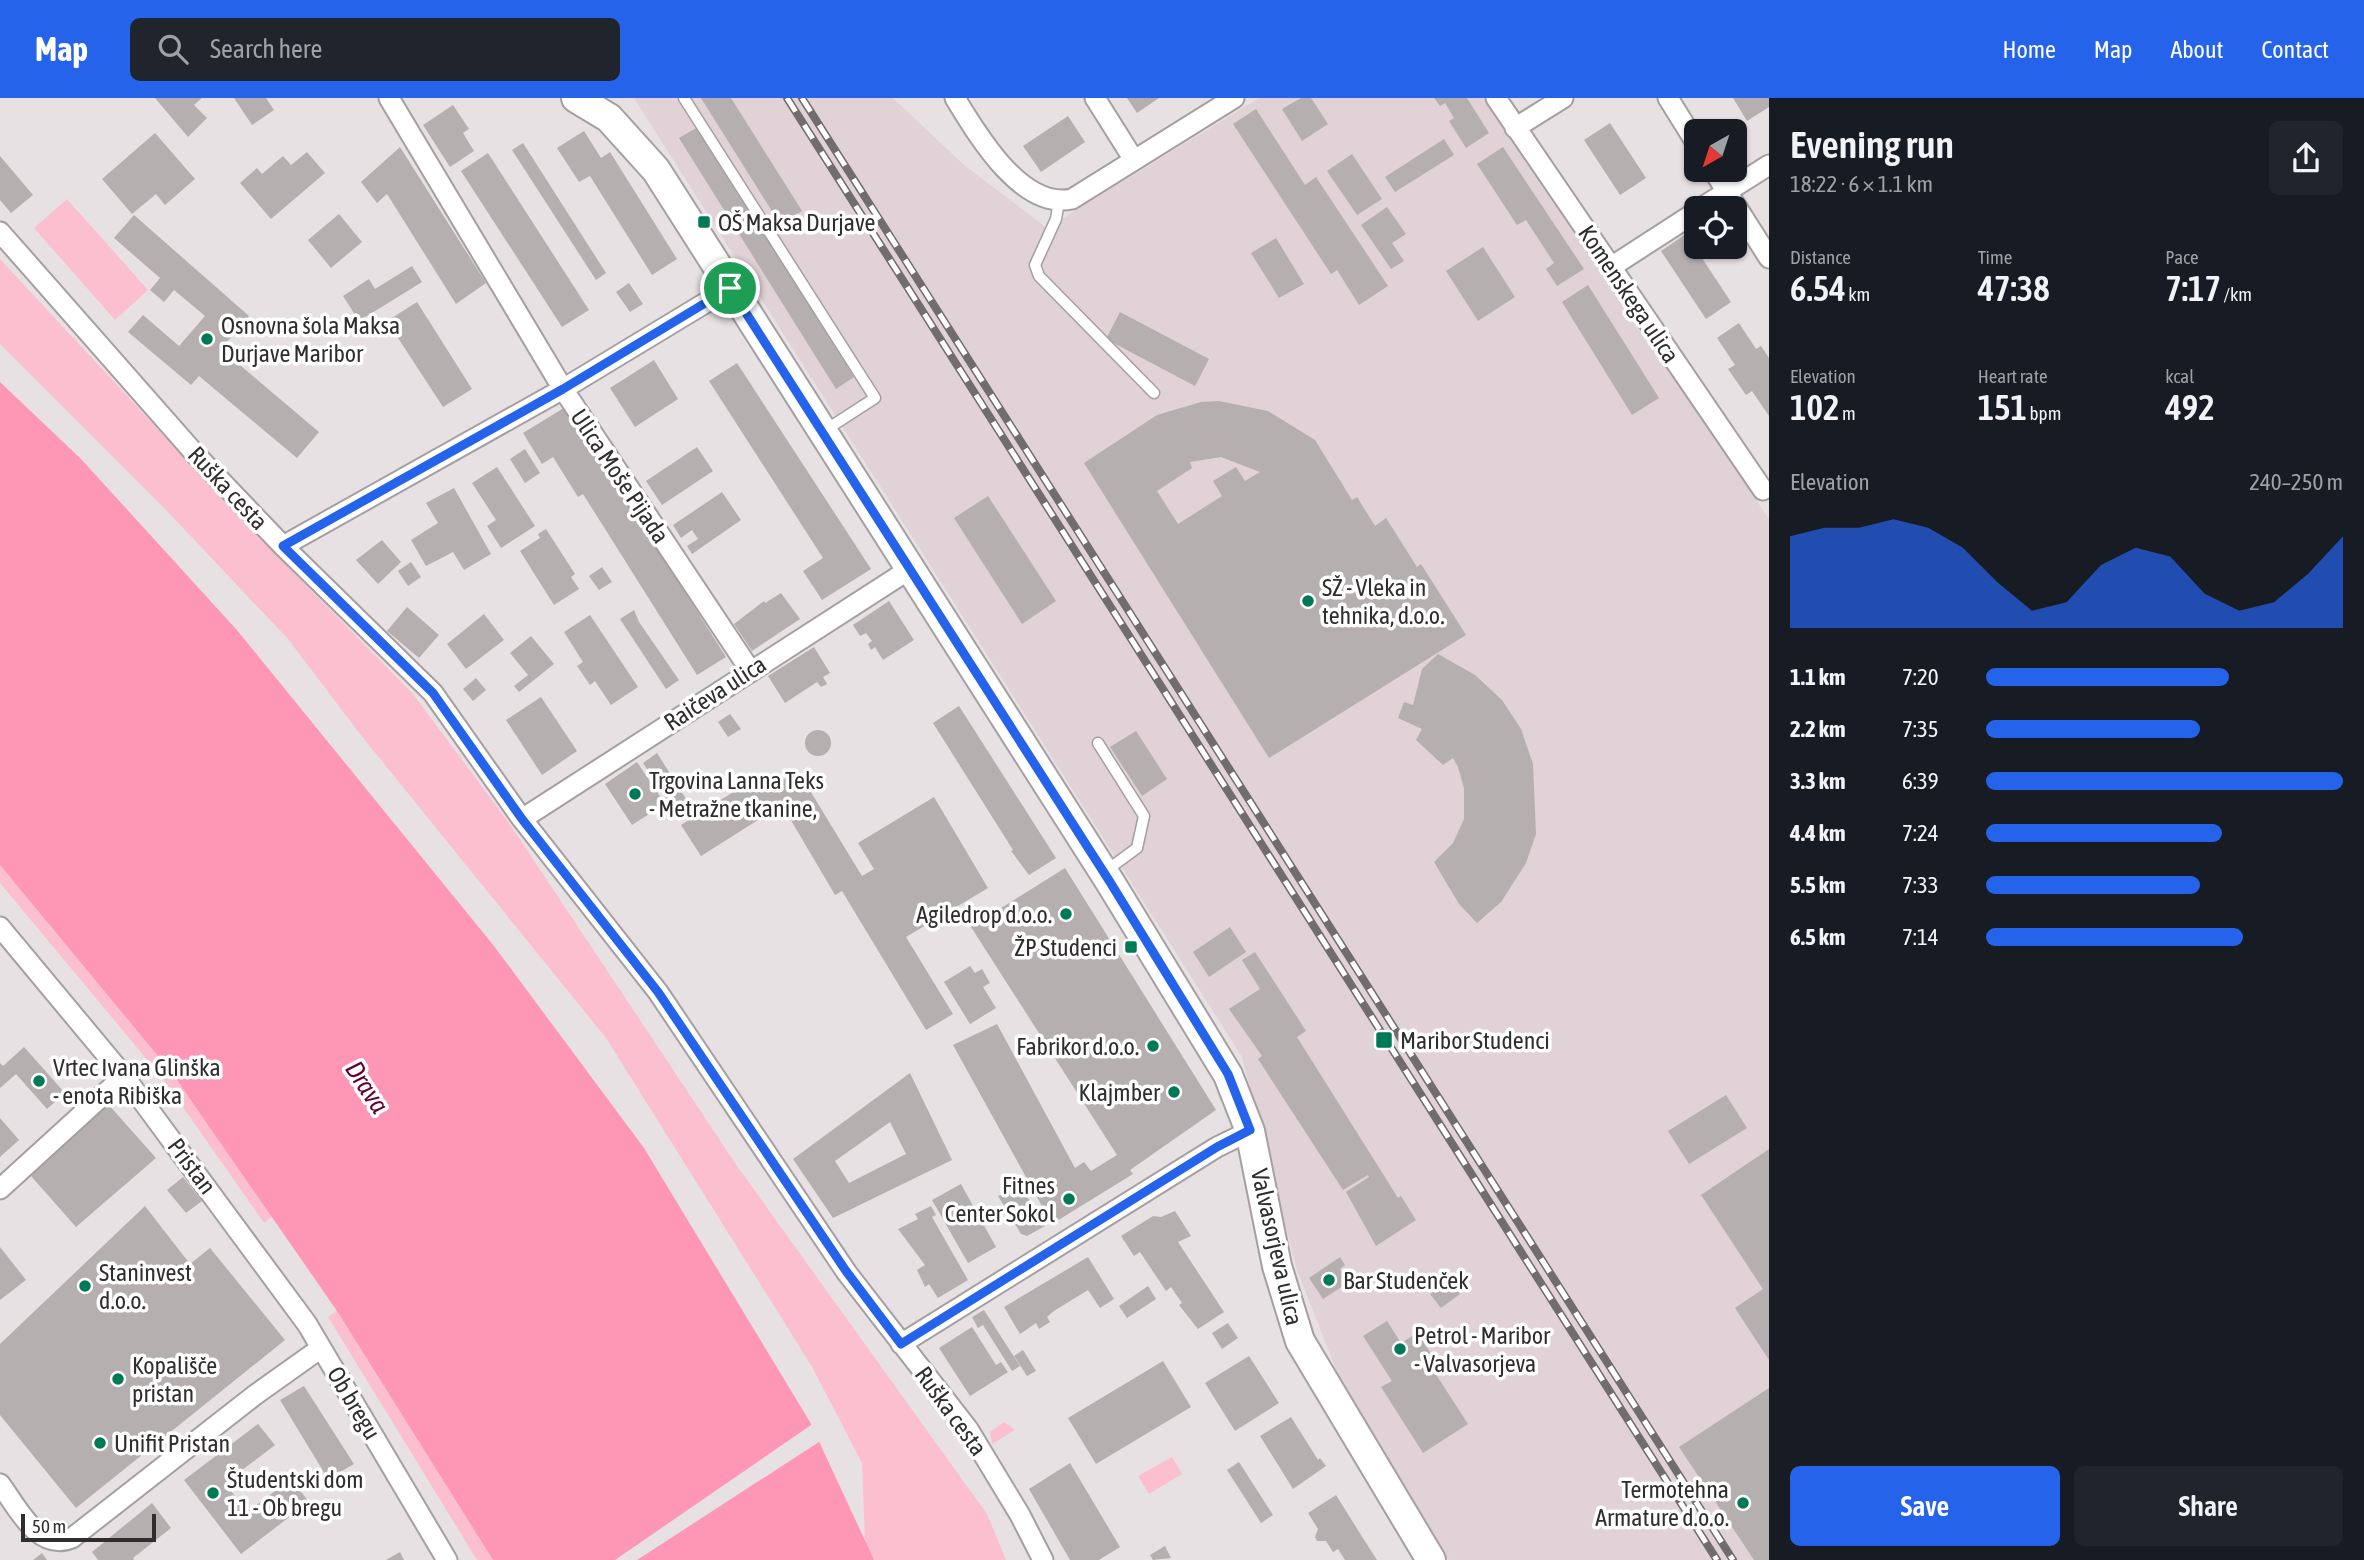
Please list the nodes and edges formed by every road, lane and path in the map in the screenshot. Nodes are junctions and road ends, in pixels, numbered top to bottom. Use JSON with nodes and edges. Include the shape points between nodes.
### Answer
{"nodes":[{"id":1,"x":388,"y":98,"type":"edge"},
{"id":2,"x":684,"y":98,"type":"edge"},
{"id":3,"x":954,"y":98,"type":"edge"},
{"id":4,"x":1095,"y":98,"type":"edge"},
{"id":5,"x":1234,"y":98,"type":"edge"},
{"id":6,"x":1496,"y":98,"type":"edge"},
{"id":7,"x":1563,"y":98,"type":"edge"},
{"id":8,"x":1668,"y":98,"type":"edge"},
{"id":9,"x":583,"y":100,"type":"edge"},
{"id":10,"x":1684,"y":124,"type":"edge"},
{"id":11,"x":1515,"y":128,"type":"junction"},
{"id":12,"x":1134,"y":160,"type":"junction"},
{"id":13,"x":1769,"y":165,"type":"edge"},
{"id":14,"x":1720,"y":182,"type":"edge"},
{"id":15,"x":1726,"y":191,"type":"junction"},
{"id":16,"x":1719,"y":196,"type":"edge"},
{"id":17,"x":1065,"y":200,"type":"junction"},
{"id":18,"x":1684,"y":220,"type":"edge"},
{"id":19,"x":0,"y":232,"type":"edge"},
{"id":20,"x":1769,"y":258,"type":"edge"},
{"id":21,"x":1611,"y":267,"type":"junction"},
{"id":22,"x":730,"y":288,"type":"junction"},
{"id":23,"x":563,"y":389,"type":"junction"},
{"id":24,"x":1154,"y":393,"type":"dead end"},
{"id":25,"x":822,"y":432,"type":"junction"},
{"id":26,"x":1763,"y":490,"type":"dead end"},
{"id":27,"x":283,"y":546,"type":"junction"},
{"id":28,"x":910,"y":569,"type":"junction"},
{"id":29,"x":750,"y":670,"type":"junction"},
{"id":30,"x":1098,"y":743,"type":"dead end"},
{"id":31,"x":522,"y":819,"type":"junction"},
{"id":32,"x":1103,"y":872,"type":"junction"},
{"id":33,"x":0,"y":927,"type":"edge"},
{"id":34,"x":124,"y":1076,"type":"junction"},
{"id":35,"x":1250,"y":1130,"type":"junction"},
{"id":36,"x":0,"y":1189,"type":"edge"},
{"id":37,"x":901,"y":1344,"type":"junction"},
{"id":38,"x":321,"y":1348,"type":"junction"},
{"id":39,"x":0,"y":1484,"type":"edge"},
{"id":40,"x":447,"y":1560,"type":"edge"},
{"id":41,"x":1043,"y":1560,"type":"edge"},
{"id":42,"x":1431,"y":1560,"type":"edge"}],
"edges":[{"from":1,"to":23,"type":"street","name":"Ulica Moše Pijada"},
{"from":2,"to":25,"type":"lane","via":[[875,398]]},
{"from":3,"to":17,"type":"street","via":[[981,141],[1021,183],[1034,193]]},
{"from":4,"to":12,"type":"street"},
{"from":5,"to":12,"type":"street"},
{"from":6,"to":11,"type":"street","name":"Komenskega ulica"},
{"from":7,"to":11,"type":"street"},
{"from":8,"to":10,"type":"street"},
{"from":9,"to":22,"type":"street","name":"Valvasorjeva ulica","via":[[609,118],[642,152]]},
{"from":11,"to":21,"type":"street","name":"Komenskega ulica"},
{"from":12,"to":17,"type":"street"},
{"from":13,"to":15,"type":"street"},
{"from":14,"to":15,"type":"street"},
{"from":15,"to":16,"type":"street"},
{"from":15,"to":20,"type":"street"},
{"from":17,"to":24,"type":"lane","via":[[1035,265],[1039,276]]},
{"from":18,"to":21,"type":"street"},
{"from":19,"to":27,"type":"street","name":"Ruška cesta","via":[[197,456]]},
{"from":21,"to":26,"type":"street","name":"Komenskega ulica"},
{"from":22,"to":23,"type":"street"},
{"from":22,"to":25,"type":"street","name":"Valvasorjeva ulica"},
{"from":23,"to":27,"type":"street"},
{"from":23,"to":29,"type":"street","name":"Ulica Moše Pijada"},
{"from":25,"to":28,"type":"street","name":"Valvasorjeva ulica"},
{"from":27,"to":31,"type":"street","name":"Ruška cesta","via":[[433,693]]},
{"from":28,"to":29,"type":"street","name":"Raičeva ulica"},
{"from":28,"to":32,"type":"street","name":"Valvasorjeva ulica"},
{"from":29,"to":31,"type":"street","name":"Raičeva ulica"},
{"from":30,"to":32,"type":"lane","via":[[1144,816],[1137,848]]},
{"from":31,"to":37,"type":"street","name":"Ruška cesta","via":[[658,992],[846,1271]]},
{"from":32,"to":35,"type":"street","name":"Valvasorjeva ulica","via":[[1228,1074]]},
{"from":33,"to":34,"type":"street","name":"Pristan"},
{"from":34,"to":36,"type":"street"},
{"from":34,"to":38,"type":"street","name":"Pristan"},
{"from":35,"to":37,"type":"street"},
{"from":35,"to":42,"type":"street","name":"Valvasorjeva ulica","via":[[1277,1266],[1300,1341]]},
{"from":37,"to":41,"type":"street","name":"Ruška cesta","via":[[968,1429]]},
{"from":38,"to":39,"type":"street","name":"Ob bregu","via":[[72,1538],[60,1543],[39,1535]]},
{"from":38,"to":40,"type":"street","name":"Ob bregu"}]}
